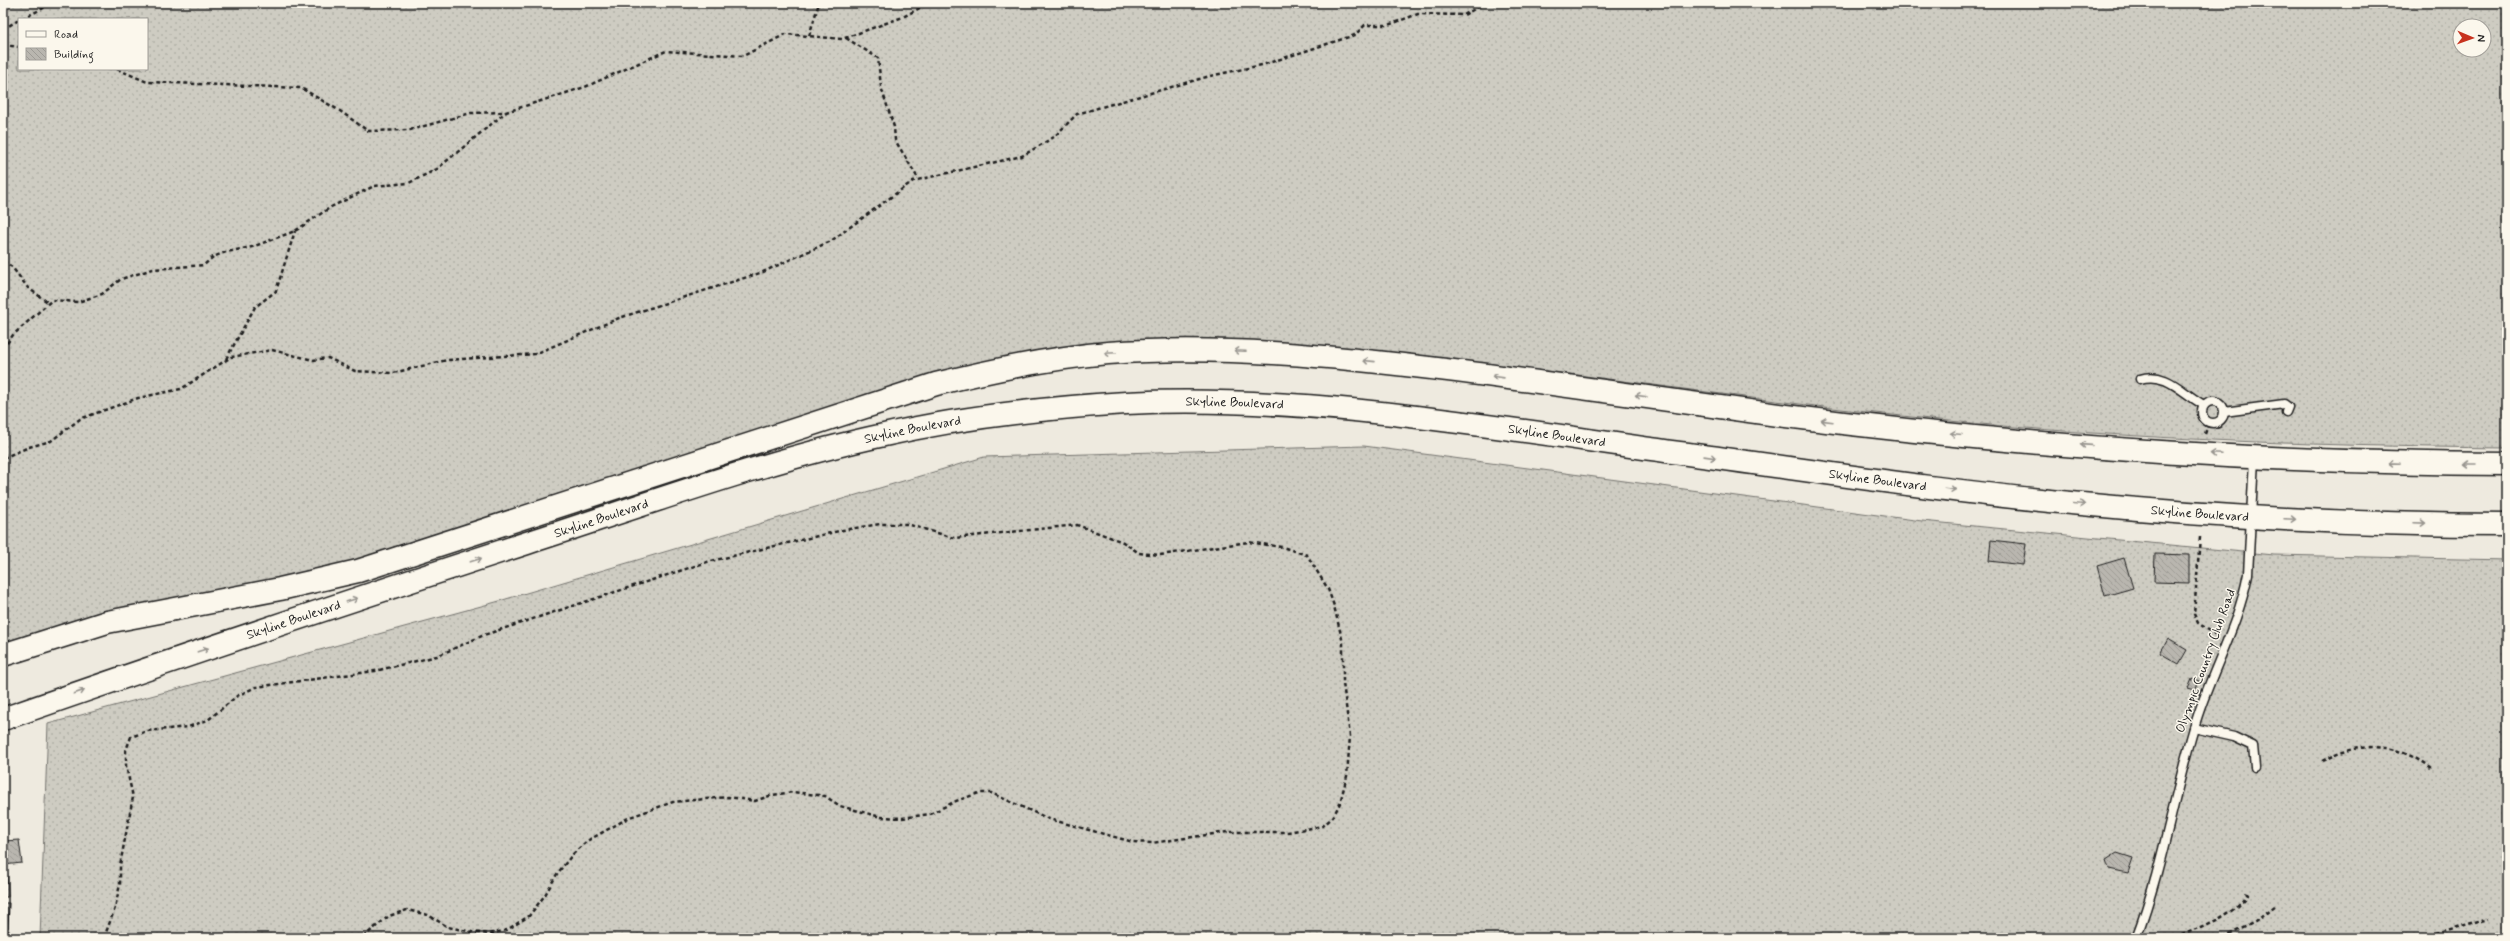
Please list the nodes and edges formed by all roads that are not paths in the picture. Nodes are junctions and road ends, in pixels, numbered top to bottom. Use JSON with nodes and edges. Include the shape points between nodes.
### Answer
{"nodes":[{"id":1,"x":2140,"y":379,"type":"dead end"},
{"id":2,"x":2204,"y":406,"type":"junction"},
{"id":3,"x":2224,"y":412,"type":"junction"},
{"id":4,"x":2286,"y":412,"type":"dead end"},
{"id":5,"x":2254,"y":457,"type":"junction"},
{"id":6,"x":2507,"y":464,"type":"edge"},
{"id":7,"x":2251,"y":517,"type":"junction"},
{"id":8,"x":2507,"y":525,"type":"edge"},
{"id":9,"x":9,"y":652,"type":"edge"},
{"id":10,"x":52,"y":701,"type":"junction"},
{"id":11,"x":3,"y":714,"type":"edge"},
{"id":12,"x":3,"y":719,"type":"edge"},
{"id":13,"x":2194,"y":728,"type":"junction"},
{"id":14,"x":2254,"y":767,"type":"dead end"},
{"id":15,"x":2136,"y":938,"type":"edge"}],
"edges":[{"from":1,"to":2,"type":"lane","via":[[2168,381]]},
{"from":2,"to":3,"type":"lane","via":[[2210,402],[2217,402]]},
{"from":2,"to":3,"type":"lane","via":[[2202,415],[2209,422],[2219,421]]},
{"from":3,"to":4,"type":"lane","via":[[2284,404],[2288,407]]},
{"from":6,"to":5,"type":"main road","name":"Skyline Boulevard","one_way":true},
{"from":5,"to":7,"type":"lane","name":"Olympic Country Club Road"},
{"from":5,"to":9,"type":"main road","name":"Skyline Boulevard","one_way":true,"via":[[2077,445],[1838,422],[1312,355],[1192,350],[1105,354],[1015,366],[936,384],[358,571],[280,589],[107,622]]},
{"from":7,"to":8,"type":"main road","name":"Skyline Boulevard","one_way":true},
{"from":10,"to":7,"type":"main road","name":"Skyline Boulevard","one_way":true,"via":[[711,483],[827,448],[946,423],[1068,407],[1192,402],[1311,406],[1431,419],[2010,497]]},
{"from":7,"to":13,"type":"lane","name":"Olympic Country Club Road","via":[[2245,591]]},
{"from":10,"to":11,"type":"main road"},
{"from":10,"to":12,"type":"main road","name":"Skyline Boulevard"},
{"from":13,"to":14,"type":"lane","via":[[2234,737],[2253,746]]},
{"from":13,"to":15,"type":"lane","name":"Olympic Country Club Road","via":[[2158,869]]}]}
